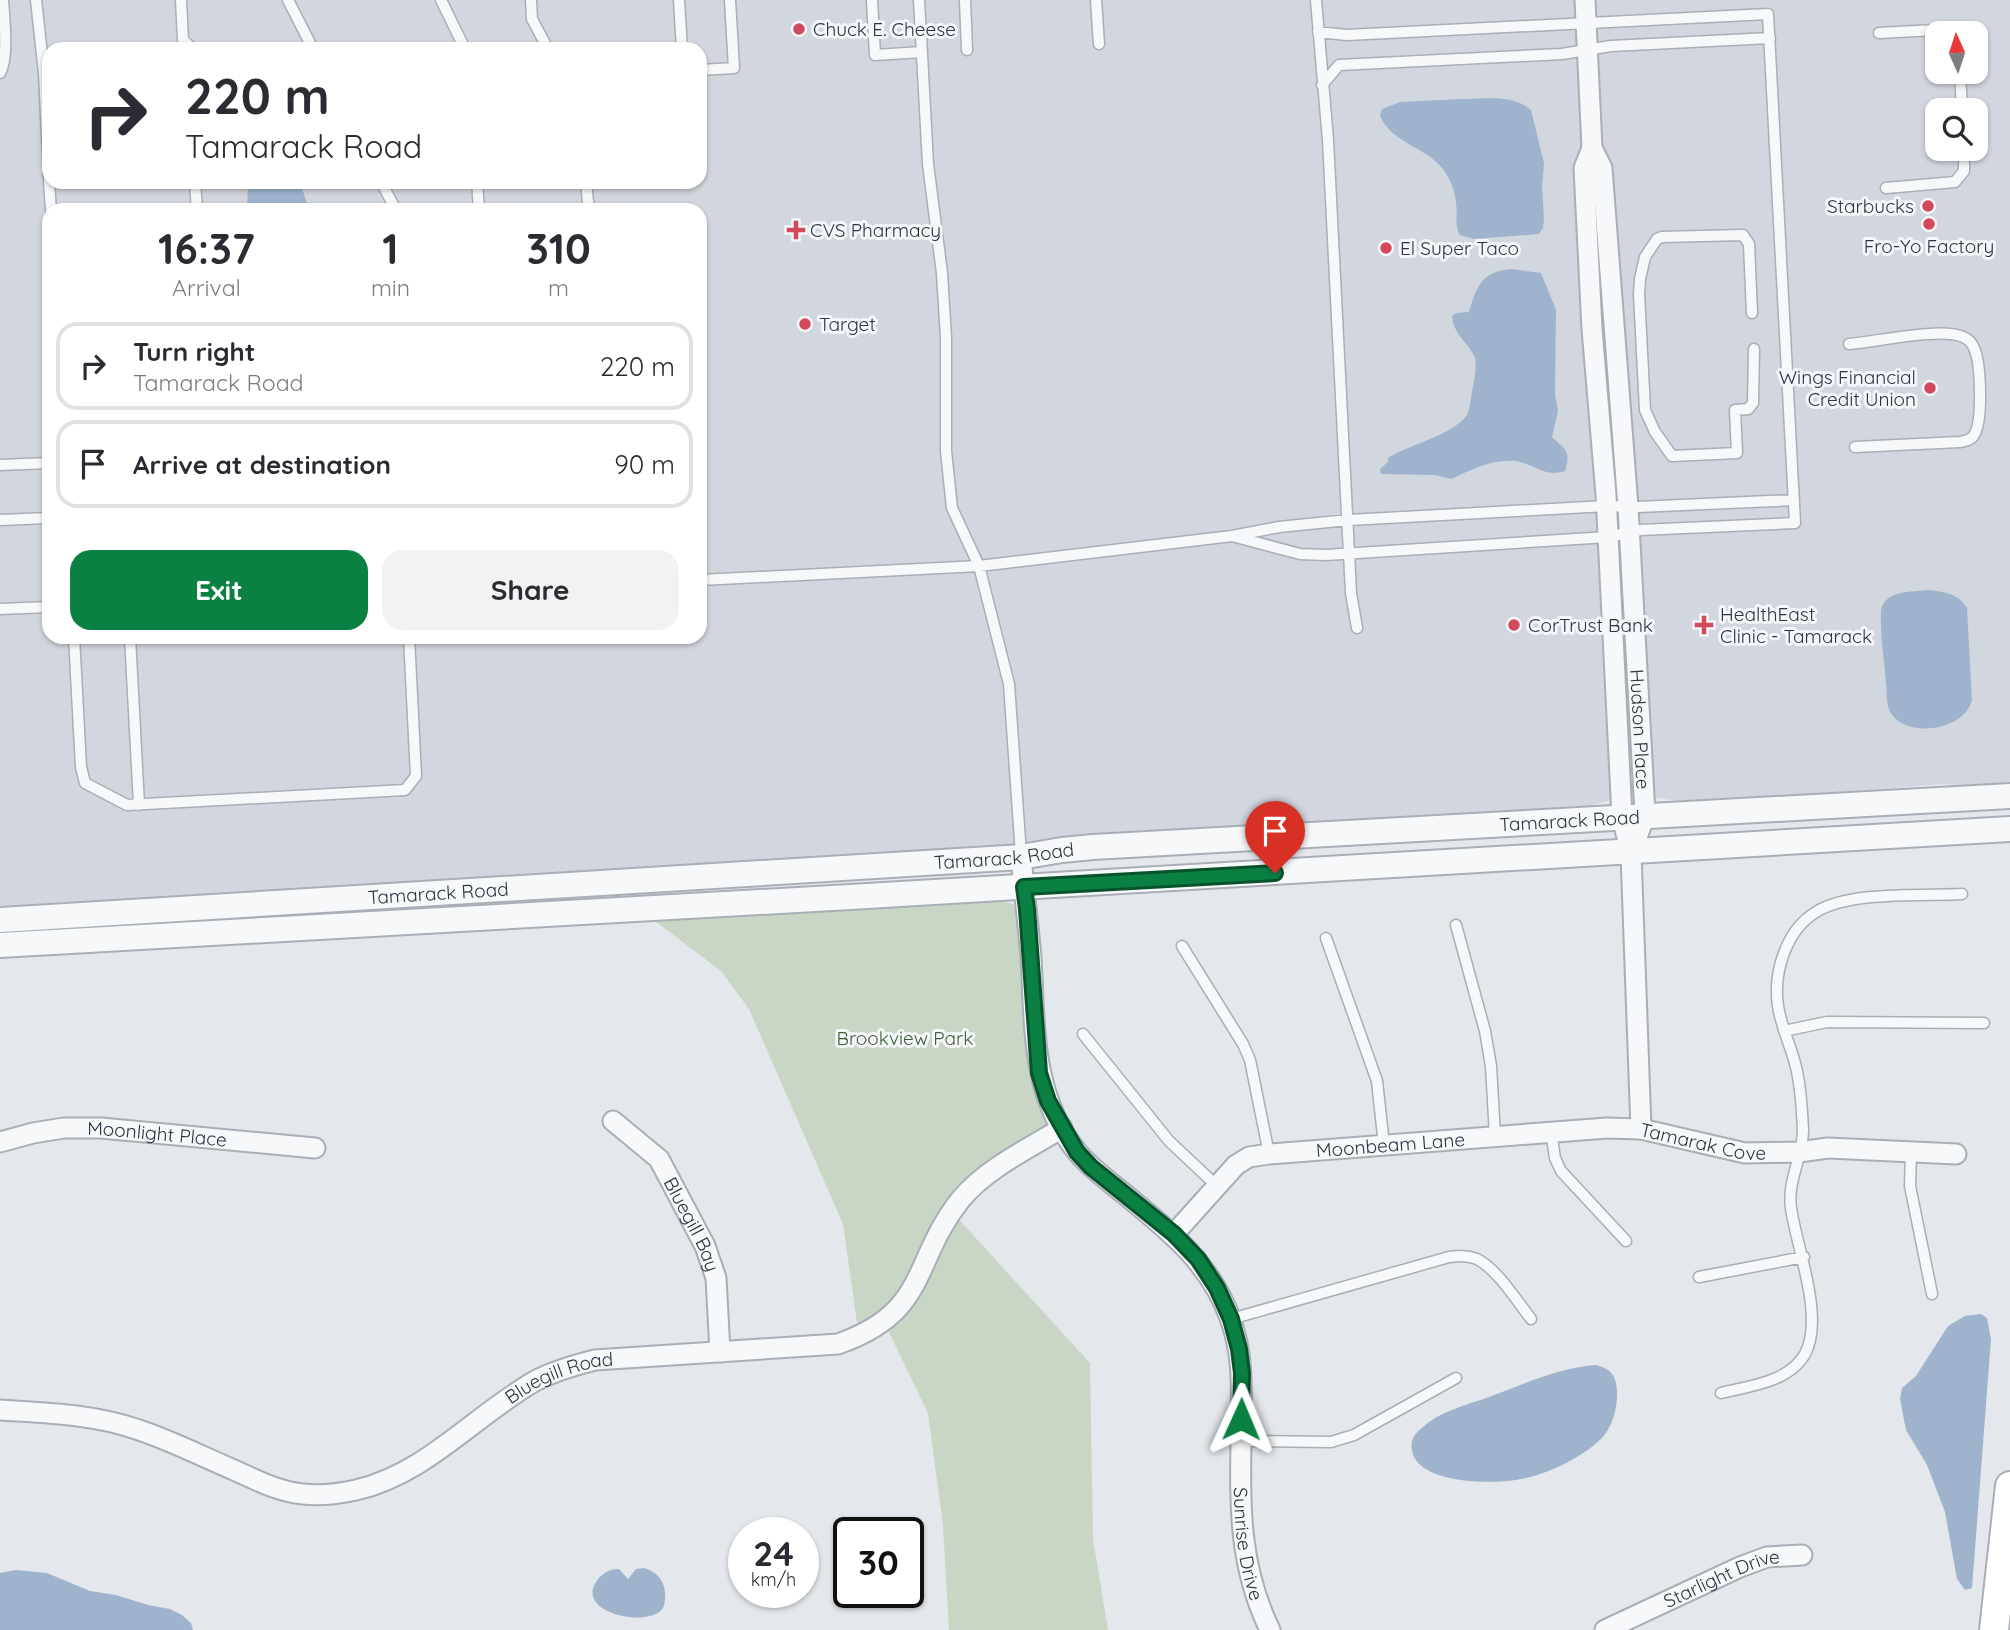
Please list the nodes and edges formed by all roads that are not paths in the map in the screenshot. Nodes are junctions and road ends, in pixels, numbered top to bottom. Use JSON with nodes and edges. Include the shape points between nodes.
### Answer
{"nodes":[{"id":1,"x":3,"y":0,"type":"edge"},
{"id":2,"x":36,"y":0,"type":"edge"},
{"id":3,"x":181,"y":0,"type":"edge"},
{"id":4,"x":288,"y":0,"type":"edge"},
{"id":5,"x":441,"y":0,"type":"edge"},
{"id":6,"x":531,"y":0,"type":"edge"},
{"id":7,"x":679,"y":0,"type":"edge"},
{"id":8,"x":730,"y":0,"type":"edge"},
{"id":9,"x":872,"y":0,"type":"edge"},
{"id":10,"x":919,"y":0,"type":"edge"},
{"id":11,"x":965,"y":0,"type":"edge"},
{"id":12,"x":1097,"y":0,"type":"edge"},
{"id":13,"x":1316,"y":0,"type":"edge"},
{"id":14,"x":1585,"y":0,"type":"edge"},
{"id":15,"x":1585,"y":23,"type":"junction"},
{"id":16,"x":1925,"y":31,"type":"edge"},
{"id":17,"x":1318,"y":32,"type":"junction"},
{"id":18,"x":1879,"y":33,"type":"dead end"},
{"id":19,"x":1770,"y":38,"type":"junction"},
{"id":20,"x":185,"y":42,"type":"edge"},
{"id":21,"x":309,"y":42,"type":"edge"},
{"id":22,"x":462,"y":42,"type":"edge"},
{"id":23,"x":544,"y":42,"type":"edge"},
{"id":24,"x":682,"y":42,"type":"edge"},
{"id":25,"x":1099,"y":44,"type":"dead end"},
{"id":26,"x":967,"y":50,"type":"dead end"},
{"id":27,"x":1586,"y":50,"type":"junction"},
{"id":28,"x":922,"y":52,"type":"junction"},
{"id":29,"x":42,"y":56,"type":"edge"},
{"id":30,"x":707,"y":70,"type":"edge"},
{"id":31,"x":0,"y":72,"type":"edge"},
{"id":32,"x":1322,"y":85,"type":"junction"},
{"id":33,"x":1592,"y":148,"type":"junction"},
{"id":34,"x":1964,"y":161,"type":"edge"},
{"id":35,"x":1886,"y":188,"type":"dead end"},
{"id":36,"x":1752,"y":313,"type":"dead end"},
{"id":37,"x":1849,"y":344,"type":"dead end"},
{"id":38,"x":1754,"y":349,"type":"dead end"},
{"id":39,"x":1855,"y":447,"type":"dead end"},
{"id":40,"x":42,"y":463,"type":"edge"},
{"id":41,"x":0,"y":465,"type":"edge"},
{"id":42,"x":1794,"y":500,"type":"junction"},
{"id":43,"x":1606,"y":506,"type":"junction"},
{"id":44,"x":1628,"y":507,"type":"junction"},
{"id":45,"x":42,"y":518,"type":"edge"},
{"id":46,"x":0,"y":520,"type":"edge"},
{"id":47,"x":1348,"y":520,"type":"junction"},
{"id":48,"x":1630,"y":532,"type":"junction"},
{"id":49,"x":1232,"y":536,"type":"junction"},
{"id":50,"x":1608,"y":537,"type":"junction"},
{"id":51,"x":1349,"y":554,"type":"junction"},
{"id":52,"x":979,"y":566,"type":"junction"},
{"id":53,"x":707,"y":580,"type":"edge"},
{"id":54,"x":42,"y":607,"type":"edge"},
{"id":55,"x":0,"y":609,"type":"edge"},
{"id":56,"x":1357,"y":628,"type":"dead end"},
{"id":57,"x":74,"y":644,"type":"edge"},
{"id":58,"x":130,"y":644,"type":"edge"},
{"id":59,"x":409,"y":644,"type":"edge"},
{"id":60,"x":2010,"y":796,"type":"edge"},
{"id":61,"x":139,"y":804,"type":"junction"},
{"id":62,"x":1634,"y":816,"type":"junction"},
{"id":63,"x":2010,"y":829,"type":"edge"},
{"id":64,"x":1631,"y":854,"type":"junction"},
{"id":65,"x":1021,"y":857,"type":"junction"},
{"id":66,"x":1024,"y":887,"type":"junction"},
{"id":67,"x":1962,"y":894,"type":"dead end"},
{"id":68,"x":0,"y":920,"type":"edge"},
{"id":69,"x":1456,"y":925,"type":"dead end"},
{"id":70,"x":1326,"y":938,"type":"dead end"},
{"id":71,"x":0,"y":945,"type":"edge"},
{"id":72,"x":1182,"y":946,"type":"dead end"},
{"id":73,"x":1984,"y":1023,"type":"dead end"},
{"id":74,"x":1783,"y":1031,"type":"junction"},
{"id":75,"x":1083,"y":1034,"type":"dead end"},
{"id":76,"x":613,"y":1121,"type":"dead end"},
{"id":77,"x":1062,"y":1128,"type":"junction"},
{"id":78,"x":1641,"y":1129,"type":"junction"},
{"id":79,"x":1551,"y":1132,"type":"junction"},
{"id":80,"x":1495,"y":1136,"type":"junction"},
{"id":81,"x":0,"y":1142,"type":"edge"},
{"id":82,"x":1384,"y":1145,"type":"junction"},
{"id":83,"x":315,"y":1148,"type":"dead end"},
{"id":84,"x":1911,"y":1152,"type":"junction"},
{"id":85,"x":1799,"y":1153,"type":"junction"},
{"id":86,"x":1269,"y":1154,"type":"junction"},
{"id":87,"x":1956,"y":1154,"type":"dead end"},
{"id":88,"x":1217,"y":1187,"type":"junction"},
{"id":89,"x":1174,"y":1234,"type":"junction"},
{"id":90,"x":1626,"y":1241,"type":"dead end"},
{"id":91,"x":1804,"y":1257,"type":"junction"},
{"id":92,"x":1699,"y":1277,"type":"dead end"},
{"id":93,"x":1931,"y":1294,"type":"dead end"},
{"id":94,"x":1231,"y":1319,"type":"junction"},
{"id":95,"x":1531,"y":1319,"type":"dead end"},
{"id":96,"x":720,"y":1352,"type":"junction"},
{"id":97,"x":1456,"y":1378,"type":"dead end"},
{"id":98,"x":1721,"y":1393,"type":"dead end"},
{"id":99,"x":0,"y":1410,"type":"edge"},
{"id":100,"x":1240,"y":1441,"type":"junction"},
{"id":101,"x":2010,"y":1486,"type":"edge"},
{"id":102,"x":1802,"y":1555,"type":"dead end"},
{"id":103,"x":1270,"y":1630,"type":"edge"},
{"id":104,"x":1605,"y":1630,"type":"edge"},
{"id":105,"x":1994,"y":1630,"type":"edge"}],
"edges":[{"from":1,"to":31,"type":"lane"},
{"from":2,"to":29,"type":"lane"},
{"from":3,"to":20,"type":"lane"},
{"from":4,"to":21,"type":"lane"},
{"from":5,"to":22,"type":"lane"},
{"from":6,"to":23,"type":"lane","via":[[532,19]]},
{"from":7,"to":24,"type":"lane"},
{"from":8,"to":30,"type":"lane","via":[[734,68]]},
{"from":9,"to":28,"type":"lane","via":[[875,55]]},
{"from":10,"to":28,"type":"lane"},
{"from":11,"to":26,"type":"lane"},
{"from":12,"to":25,"type":"lane"},
{"from":13,"to":17,"type":"lane"},
{"from":14,"to":15,"type":"street","name":"Hudson Place"},
{"from":15,"to":17,"type":"lane","via":[[1347,35]]},
{"from":15,"to":19,"type":"lane","via":[[1768,13]]},
{"from":15,"to":27,"type":"street","name":"Hudson Place"},
{"from":16,"to":18,"type":"lane"},
{"from":17,"to":32,"type":"lane"},
{"from":19,"to":27,"type":"lane"},
{"from":19,"to":42,"type":"lane"},
{"from":27,"to":32,"type":"lane","via":[[1339,65]]},
{"from":27,"to":33,"type":"street","name":"Hudson Place"},
{"from":28,"to":52,"type":"lane","via":[[928,164],[943,286],[946,451],[952,508]]},
{"from":32,"to":47,"type":"lane"},
{"from":33,"to":43,"type":"street","name":"Hudson Place","via":[[1584,169]]},
{"from":33,"to":44,"type":"street","name":"Hudson Place","via":[[1602,168]]},
{"from":34,"to":35,"type":"lane","via":[[1964,171],[1955,183]]},
{"from":36,"to":38,"type":"lane","via":[[1749,244],[1743,235],[1662,237],[1648,252],[1639,294],[1645,410],[1672,457],[1737,453],[1735,410],[1748,409],[1753,403]]},
{"from":37,"to":39,"type":"lane","via":[[1955,335],[1969,341],[1977,359],[1979,415],[1971,438],[1956,443]]},
{"from":40,"to":41,"type":"lane"},
{"from":42,"to":44,"type":"lane"},
{"from":42,"to":48,"type":"lane","via":[[1795,523]]},
{"from":43,"to":44,"type":"lane"},
{"from":43,"to":47,"type":"lane"},
{"from":43,"to":50,"type":"street","name":"Hudson Place"},
{"from":44,"to":48,"type":"street","name":"Hudson Place"},
{"from":45,"to":46,"type":"lane"},
{"from":47,"to":49,"type":"lane"},
{"from":47,"to":51,"type":"lane"},
{"from":48,"to":50,"type":"lane"},
{"from":48,"to":62,"type":"street","name":"Hudson Place"},
{"from":49,"to":51,"type":"lane","via":[[1300,554]]},
{"from":49,"to":52,"type":"lane"},
{"from":50,"to":51,"type":"lane"},
{"from":50,"to":62,"type":"street","name":"Hudson Place"},
{"from":51,"to":56,"type":"lane"},
{"from":52,"to":53,"type":"lane"},
{"from":52,"to":65,"type":"lane","via":[[1009,684]]},
{"from":54,"to":55,"type":"lane"},
{"from":57,"to":61,"type":"lane","via":[[85,783],[128,805]]},
{"from":58,"to":61,"type":"lane"},
{"from":59,"to":61,"type":"lane","via":[[416,776],[405,790]]},
{"from":60,"to":62,"type":"street","name":"Tamarack Road"},
{"from":62,"to":64,"type":"street","name":"Hudson Place"},
{"from":62,"to":65,"type":"street","name":"Tamarack Road","via":[[1093,847]]},
{"from":63,"to":64,"type":"street","name":"Tamarack Road"},
{"from":64,"to":66,"type":"street","name":"Tamarack Road"},
{"from":64,"to":78,"type":"street","name":"Tamarak Cove"},
{"from":65,"to":66,"type":"street","name":"Sunrise Drive"},
{"from":65,"to":68,"type":"street","name":"Tamarack Road"},
{"from":66,"to":71,"type":"street","name":"Tamarack Road"},
{"from":66,"to":77,"type":"street","name":"Sunrise Drive","via":[[1039,1073]]},
{"from":67,"to":74,"type":"lane","via":[[1852,899],[1814,913],[1784,953],[1777,1005]]},
{"from":69,"to":80,"type":"lane","via":[[1485,1031]]},
{"from":70,"to":82,"type":"lane","via":[[1377,1082]]},
{"from":72,"to":86,"type":"lane","via":[[1250,1060]]},
{"from":73,"to":74,"type":"lane","via":[[1826,1022]]},
{"from":74,"to":85,"type":"lane","via":[[1798,1080],[1803,1133]]},
{"from":75,"to":88,"type":"lane","via":[[1169,1141]]},
{"from":76,"to":96,"type":"street","name":"Bluegill Bay","via":[[659,1159],[705,1246],[716,1278]]},
{"from":77,"to":89,"type":"street","name":"Sunrise Drive","via":[[1091,1167]]},
{"from":77,"to":96,"type":"street","name":"Bluegill Road","via":[[975,1183],[947,1220],[913,1290],[884,1322],[838,1345]]},
{"from":78,"to":79,"type":"street","name":"Moonbeam Lane"},
{"from":78,"to":85,"type":"street","name":"Tamarak Cove","via":[[1745,1153]]},
{"from":79,"to":80,"type":"street","name":"Moonbeam Lane"},
{"from":79,"to":90,"type":"lane","via":[[1561,1171]]},
{"from":80,"to":82,"type":"street","name":"Moonbeam Lane"},
{"from":81,"to":83,"type":"street","name":"Moonlight Place","via":[[64,1128],[101,1128]]},
{"from":82,"to":86,"type":"street","name":"Moonbeam Lane"},
{"from":84,"to":85,"type":"street","name":"Tamarak Cove","via":[[1828,1148]]},
{"from":84,"to":87,"type":"street","name":"Tamarak Cove"},
{"from":84,"to":93,"type":"lane","via":[[1910,1185]]},
{"from":85,"to":91,"type":"lane","via":[[1791,1207]]},
{"from":86,"to":88,"type":"street","name":"Moonbeam Lane","via":[[1236,1165]]},
{"from":88,"to":89,"type":"street","name":"Moonbeam Lane"},
{"from":89,"to":94,"type":"street","name":"Sunrise Drive","via":[[1198,1259]]},
{"from":91,"to":92,"type":"lane"},
{"from":91,"to":98,"type":"lane","via":[[1812,1320],[1805,1354],[1791,1370],[1771,1380]]},
{"from":94,"to":95,"type":"lane","via":[[1463,1255],[1489,1267]]},
{"from":94,"to":100,"type":"street","name":"Sunrise Drive","via":[[1242,1373]]},
{"from":96,"to":99,"type":"street","name":"Bluegill Road","via":[[595,1360],[564,1368],[514,1394],[412,1469],[385,1482],[326,1496],[274,1488],[133,1428],[65,1415]]},
{"from":97,"to":100,"type":"lane","via":[[1354,1435],[1331,1442]]},
{"from":100,"to":103,"type":"street","name":"Sunrise Drive","via":[[1244,1557]]},
{"from":101,"to":105,"type":"main road"},
{"from":102,"to":104,"type":"street","name":"Starlight Drive","via":[[1767,1557],[1740,1567]]}]}
